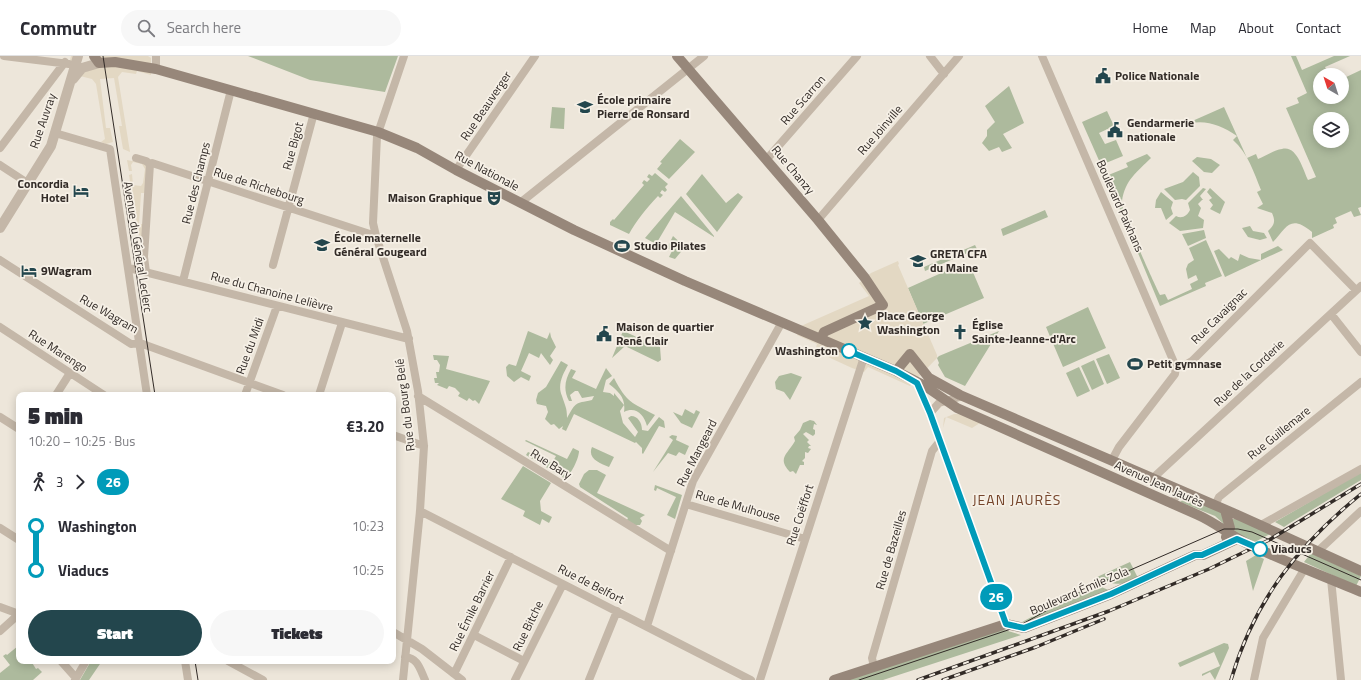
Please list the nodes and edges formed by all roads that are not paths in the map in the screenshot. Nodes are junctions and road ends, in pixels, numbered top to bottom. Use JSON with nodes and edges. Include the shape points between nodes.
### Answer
{"nodes":[{"id":1,"x":4,"y":56,"type":"edge"},
{"id":2,"x":78,"y":56,"type":"edge"},
{"id":3,"x":156,"y":56,"type":"edge"},
{"id":4,"x":404,"y":56,"type":"edge"},
{"id":5,"x":535,"y":56,"type":"edge"},
{"id":6,"x":677,"y":56,"type":"edge"},
{"id":7,"x":704,"y":56,"type":"edge"},
{"id":8,"x":857,"y":56,"type":"edge"},
{"id":9,"x":930,"y":56,"type":"edge"},
{"id":10,"x":960,"y":56,"type":"edge"},
{"id":11,"x":1042,"y":56,"type":"edge"},
{"id":12,"x":96,"y":60,"type":"edge"},
{"id":13,"x":154,"y":68,"type":"junction"},
{"id":14,"x":688,"y":68,"type":"junction"},
{"id":15,"x":71,"y":72,"type":"junction"},
{"id":16,"x":944,"y":74,"type":"junction"},
{"id":17,"x":231,"y":90,"type":"junction"},
{"id":18,"x":314,"y":114,"type":"junction"},
{"id":19,"x":378,"y":132,"type":"junction"},
{"id":20,"x":55,"y":133,"type":"junction"},
{"id":21,"x":0,"y":148,"type":"edge"},
{"id":22,"x":136,"y":158,"type":"dead end"},
{"id":23,"x":767,"y":159,"type":"junction"},
{"id":24,"x":150,"y":164,"type":"junction"},
{"id":25,"x":0,"y":165,"type":"edge"},
{"id":26,"x":456,"y":170,"type":"junction"},
{"id":27,"x":208,"y":182,"type":"junction"},
{"id":28,"x":28,"y":184,"type":"junction"},
{"id":29,"x":520,"y":203,"type":"junction"},
{"id":30,"x":289,"y":208,"type":"junction"},
{"id":31,"x":818,"y":220,"type":"junction"},
{"id":32,"x":0,"y":228,"type":"edge"},
{"id":33,"x":376,"y":236,"type":"junction"},
{"id":34,"x":0,"y":260,"type":"edge"},
{"id":35,"x":273,"y":265,"type":"dead end"},
{"id":36,"x":129,"y":268,"type":"junction"},
{"id":37,"x":146,"y":272,"type":"junction"},
{"id":38,"x":183,"y":281,"type":"junction"},
{"id":39,"x":1359,"y":288,"type":"edge"},
{"id":40,"x":277,"y":306,"type":"junction"},
{"id":41,"x":1330,"y":314,"type":"junction"},
{"id":42,"x":782,"y":322,"type":"junction"},
{"id":43,"x":342,"y":323,"type":"junction"},
{"id":44,"x":0,"y":327,"type":"edge"},
{"id":45,"x":408,"y":339,"type":"junction"},
{"id":46,"x":821,"y":339,"type":"junction"},
{"id":47,"x":140,"y":343,"type":"junction"},
{"id":48,"x":1361,"y":352,"type":"edge"},
{"id":49,"x":864,"y":357,"type":"junction"},
{"id":50,"x":1176,"y":367,"type":"junction"},
{"id":51,"x":896,"y":371,"type":"junction"},
{"id":52,"x":70,"y":373,"type":"junction"},
{"id":53,"x":1361,"y":382,"type":"edge"},
{"id":54,"x":250,"y":383,"type":"junction"},
{"id":55,"x":917,"y":383,"type":"junction"},
{"id":56,"x":58,"y":392,"type":"edge"},
{"id":57,"x":99,"y":392,"type":"edge"},
{"id":58,"x":147,"y":392,"type":"edge"},
{"id":59,"x":246,"y":392,"type":"edge"},
{"id":60,"x":275,"y":392,"type":"edge"},
{"id":61,"x":320,"y":392,"type":"edge"},
{"id":62,"x":418,"y":396,"type":"junction"},
{"id":63,"x":963,"y":396,"type":"junction"},
{"id":64,"x":946,"y":400,"type":"junction"},
{"id":65,"x":930,"y":413,"type":"junction"},
{"id":66,"x":0,"y":417,"type":"edge"},
{"id":67,"x":16,"y":427,"type":"edge"},
{"id":68,"x":396,"y":436,"type":"edge"},
{"id":69,"x":940,"y":441,"type":"junction"},
{"id":70,"x":424,"y":446,"type":"junction"},
{"id":71,"x":1112,"y":460,"type":"junction"},
{"id":72,"x":1361,"y":469,"type":"edge"},
{"id":73,"x":1153,"y":478,"type":"junction"},
{"id":74,"x":1180,"y":490,"type":"junction"},
{"id":75,"x":1173,"y":502,"type":"junction"},
{"id":76,"x":686,"y":504,"type":"junction"},
{"id":77,"x":1215,"y":505,"type":"junction"},
{"id":78,"x":1225,"y":510,"type":"junction"},
{"id":79,"x":420,"y":511,"type":"junction"},
{"id":80,"x":1361,"y":511,"type":"edge"},
{"id":81,"x":1260,"y":526,"type":"junction"},
{"id":82,"x":0,"y":528,"type":"edge"},
{"id":83,"x":1228,"y":533,"type":"junction"},
{"id":84,"x":16,"y":538,"type":"edge"},
{"id":85,"x":805,"y":539,"type":"junction"},
{"id":86,"x":1237,"y":539,"type":"junction"},
{"id":87,"x":671,"y":551,"type":"junction"},
{"id":88,"x":1317,"y":552,"type":"junction"},
{"id":89,"x":1195,"y":555,"type":"junction"},
{"id":90,"x":511,"y":557,"type":"junction"},
{"id":91,"x":1305,"y":568,"type":"junction"},
{"id":92,"x":1361,"y":571,"type":"edge"},
{"id":93,"x":1331,"y":579,"type":"junction"},
{"id":94,"x":563,"y":584,"type":"junction"},
{"id":95,"x":1361,"y":592,"type":"edge"},
{"id":96,"x":0,"y":607,"type":"edge"},
{"id":97,"x":617,"y":611,"type":"junction"},
{"id":98,"x":16,"y":613,"type":"edge"},
{"id":99,"x":16,"y":617,"type":"edge"},
{"id":100,"x":1006,"y":624,"type":"junction"},
{"id":101,"x":646,"y":626,"type":"junction"},
{"id":102,"x":0,"y":631,"type":"edge"},
{"id":103,"x":396,"y":634,"type":"edge"},
{"id":104,"x":474,"y":635,"type":"junction"},
{"id":105,"x":407,"y":639,"type":"junction"},
{"id":106,"x":405,"y":657,"type":"junction"},
{"id":107,"x":524,"y":661,"type":"junction"},
{"id":108,"x":64,"y":664,"type":"edge"},
{"id":109,"x":84,"y":664,"type":"edge"},
{"id":110,"x":185,"y":664,"type":"edge"},
{"id":111,"x":234,"y":664,"type":"edge"},
{"id":112,"x":874,"y":667,"type":"junction"},
{"id":113,"x":454,"y":674,"type":"junction"},
{"id":114,"x":76,"y":679,"type":"edge"},
{"id":115,"x":188,"y":680,"type":"edge"},
{"id":116,"x":263,"y":680,"type":"edge"},
{"id":117,"x":402,"y":680,"type":"edge"},
{"id":118,"x":425,"y":680,"type":"edge"},
{"id":119,"x":462,"y":680,"type":"edge"},
{"id":120,"x":515,"y":680,"type":"edge"},
{"id":121,"x":589,"y":680,"type":"edge"},
{"id":122,"x":751,"y":680,"type":"edge"},
{"id":123,"x":760,"y":680,"type":"edge"},
{"id":124,"x":834,"y":680,"type":"edge"},
{"id":125,"x":1254,"y":680,"type":"edge"},
{"id":126,"x":1341,"y":680,"type":"edge"}],
"edges":[{"from":1,"to":15,"type":"street"},
{"from":2,"to":15,"type":"street","name":"Rue Auvray"},
{"from":3,"to":13,"type":"street"},
{"from":4,"to":19,"type":"street","name":"Rue du Bourg Belé"},
{"from":5,"to":26,"type":"street","name":"Rue Beauverger"},
{"from":6,"to":14,"type":"main road","name":"Rue Chanzy"},
{"from":7,"to":14,"type":"street"},
{"from":8,"to":23,"type":"street","name":"Rue Scarron"},
{"from":9,"to":16,"type":"street"},
{"from":10,"to":16,"type":"street","name":"Rue Joinville"},
{"from":11,"to":50,"type":"street","name":"Boulevard Paixhans"},
{"from":12,"to":13,"type":"main road","name":"Rue Nationale"},
{"from":12,"to":15,"type":"street"},
{"from":13,"to":17,"type":"main road","name":"Rue Nationale"},
{"from":14,"to":23,"type":"main road","name":"Rue Chanzy"},
{"from":14,"to":29,"type":"street"},
{"from":15,"to":20,"type":"street","name":"Rue Auvray"},
{"from":15,"to":21,"type":"street"},
{"from":16,"to":31,"type":"street","name":"Rue Joinville"},
{"from":17,"to":18,"type":"main road","name":"Rue Nationale"},
{"from":17,"to":27,"type":"street","name":"Rue des Champs"},
{"from":18,"to":19,"type":"main road","name":"Rue Nationale"},
{"from":18,"to":30,"type":"street","name":"Rue Bigot"},
{"from":19,"to":26,"type":"main road","name":"Rue Nationale","via":[[417,148]]},
{"from":19,"to":33,"type":"street","name":"Rue du Bourg Belé","via":[[374,223]]},
{"from":20,"to":28,"type":"street","name":"Rue Auvray","via":[[51,146]]},
{"from":20,"to":36,"type":"street","name":"Avenue du Général Leclerc","via":[[110,150]]},
{"from":22,"to":24,"type":"street","name":"Rue de Richebourg"},
{"from":23,"to":31,"type":"main road","name":"Rue Chanzy"},
{"from":24,"to":27,"type":"street","name":"Rue de Richebourg"},
{"from":24,"to":37,"type":"street","via":[[144,257]]},
{"from":25,"to":28,"type":"street"},
{"from":26,"to":29,"type":"main road","name":"Rue Nationale"},
{"from":27,"to":30,"type":"street","name":"Rue de Richebourg"},
{"from":27,"to":38,"type":"street","name":"Rue des Champs"},
{"from":28,"to":32,"type":"street","name":"Rue Auvray"},
{"from":29,"to":42,"type":"main road","name":"Rue Nationale","via":[[685,281]]},
{"from":30,"to":33,"type":"street","name":"Rue de Richebourg"},
{"from":30,"to":35,"type":"street","name":"Rue Bigot"},
{"from":31,"to":46,"type":"main road","name":"Rue Chanzy","via":[[884,305],[824,332]]},
{"from":33,"to":45,"type":"street","name":"Rue du Bourg Belé"},
{"from":34,"to":47,"type":"street","name":"Rue Wagram","via":[[131,344]]},
{"from":36,"to":37,"type":"street","name":"Rue du Chanoine Lelièvre"},
{"from":36,"to":47,"type":"street","name":"Avenue du Général Leclerc"},
{"from":37,"to":38,"type":"street","name":"Rue du Chanoine Lelièvre"},
{"from":38,"to":40,"type":"street","name":"Rue du Chanoine Lelièvre"},
{"from":39,"to":41,"type":"street","name":"Rue de la Corderie"},
{"from":39,"to":50,"type":"street","name":"Rue Cavaignac","via":[[1310,243],[1192,361]]},
{"from":40,"to":43,"type":"street","name":"Rue du Chanoine Lelièvre"},
{"from":40,"to":54,"type":"street","name":"Rue du Midi"},
{"from":41,"to":48,"type":"street"},
{"from":41,"to":73,"type":"street","name":"Rue de la Corderie"},
{"from":42,"to":46,"type":"main road","name":"Rue Nationale"},
{"from":42,"to":76,"type":"street","name":"Rue Mangeard","via":[[693,481]]},
{"from":43,"to":45,"type":"street","name":"Rue du Chanoine Lelièvre"},
{"from":43,"to":61,"type":"street"},
{"from":44,"to":52,"type":"street","name":"Rue Marengo"},
{"from":45,"to":62,"type":"street","name":"Rue du Bourg Belé"},
{"from":46,"to":49,"type":"main road"},
{"from":47,"to":54,"type":"street","name":"Rue Wagram"},
{"from":47,"to":58,"type":"street","name":"Avenue du Général Leclerc"},
{"from":49,"to":51,"type":"main road"},
{"from":49,"to":85,"type":"street","name":"Rue Coëffort"},
{"from":50,"to":71,"type":"street","via":[[1175,374],[1119,447]]},
{"from":51,"to":55,"type":"main road"},
{"from":51,"to":63,"type":"main road","name":"Avenue Jean Jaurès","via":[[910,354],[929,378]]},
{"from":52,"to":56,"type":"street"},
{"from":52,"to":57,"type":"street","name":"Rue Marengo"},
{"from":53,"to":77,"type":"street","name":"Rue Guillemare","via":[[1219,497]]},
{"from":54,"to":59,"type":"street","name":"Rue du Midi"},
{"from":54,"to":60,"type":"street","name":"Rue Wagram"},
{"from":55,"to":64,"type":"main road","name":"Avenue Jean Jaurès"},
{"from":55,"to":65,"type":"street"},
{"from":62,"to":70,"type":"street","name":"Rue du Bourg Belé"},
{"from":62,"to":87,"type":"street","name":"Rue Bary"},
{"from":63,"to":64,"type":"street"},
{"from":63,"to":71,"type":"main road","name":"Avenue Jean Jaurès"},
{"from":64,"to":65,"type":"street","via":[[939,403]]},
{"from":64,"to":75,"type":"main road","name":"Avenue Jean Jaurès","via":[[957,408]]},
{"from":65,"to":69,"type":"street"},
{"from":66,"to":67,"type":"street"},
{"from":68,"to":70,"type":"street"},
{"from":69,"to":100,"type":"street"},
{"from":69,"to":112,"type":"street","name":"Rue de Bazeilles","via":[[932,451],[872,658]]},
{"from":70,"to":79,"type":"street","name":"Rue du Bourg Belé"},
{"from":71,"to":73,"type":"main road","name":"Avenue Jean Jaurès"},
{"from":72,"to":81,"type":"street"},
{"from":73,"to":74,"type":"main road","name":"Avenue Jean Jaurès"},
{"from":74,"to":75,"type":"street"},
{"from":74,"to":77,"type":"main road","name":"Avenue Jean Jaurès"},
{"from":75,"to":83,"type":"main road","name":"Avenue Jean Jaurès"},
{"from":76,"to":85,"type":"street","name":"Rue de Mulhouse"},
{"from":76,"to":87,"type":"street","name":"Rue Mangeard"},
{"from":77,"to":78,"type":"main road","name":"Avenue Jean Jaurès"},
{"from":78,"to":81,"type":"main road","name":"Avenue Jean Jaurès"},
{"from":78,"to":83,"type":"main road","via":[[1230,523]]},
{"from":79,"to":90,"type":"street","name":"Rue de Belfort"},
{"from":79,"to":105,"type":"street","name":"Rue du Bourg Belé"},
{"from":80,"to":88,"type":"street"},
{"from":81,"to":88,"type":"main road","name":"Avenue Jean Jaurès"},
{"from":82,"to":84,"type":"street"},
{"from":83,"to":86,"type":"main road","name":"Avenue Jean Jaurès"},
{"from":83,"to":89,"type":"main road","name":"Boulevard Émile Zola","via":[[1224,540],[1200,550]]},
{"from":85,"to":123,"type":"street","name":"Rue Coëffort"},
{"from":86,"to":89,"type":"main road","name":"Boulevard Émile Zola","via":[[1202,555]]},
{"from":86,"to":91,"type":"main road","name":"Avenue Jean Jaurès"},
{"from":87,"to":101,"type":"street","name":"Rue Mangeard"},
{"from":88,"to":92,"type":"main road","name":"Avenue Jean Jaurès"},
{"from":89,"to":100,"type":"main road","name":"Boulevard Émile Zola","via":[[1111,594],[1024,628]]},
{"from":90,"to":94,"type":"street","name":"Rue de Belfort"},
{"from":90,"to":104,"type":"street","name":"Rue Émile Barrier"},
{"from":91,"to":93,"type":"main road","name":"Avenue Jean Jaurès"},
{"from":91,"to":125,"type":"street","via":[[1263,638]]},
{"from":93,"to":95,"type":"main road","name":"Avenue Jean Jaurès"},
{"from":93,"to":126,"type":"street"},
{"from":94,"to":97,"type":"street","name":"Rue de Belfort"},
{"from":94,"to":107,"type":"street","name":"Rue Bitche"},
{"from":96,"to":98,"type":"street"},
{"from":97,"to":101,"type":"street","name":"Rue de Belfort"},
{"from":97,"to":121,"type":"street"},
{"from":99,"to":102,"type":"street"},
{"from":100,"to":112,"type":"main road","name":"Boulevard Émile Zola"},
{"from":101,"to":122,"type":"street","name":"Rue de Belfort"},
{"from":103,"to":105,"type":"street"},
{"from":104,"to":107,"type":"street"},
{"from":104,"to":113,"type":"street","name":"Rue Émile Barrier"},
{"from":105,"to":106,"type":"street","name":"Rue du Bourg Belé"},
{"from":105,"to":113,"type":"street"},
{"from":106,"to":117,"type":"street","name":"Rue du Bourg Belé"},
{"from":106,"to":118,"type":"street","via":[[416,661]]},
{"from":107,"to":120,"type":"street","name":"Rue Bitche"},
{"from":108,"to":114,"type":"street"},
{"from":109,"to":114,"type":"street"},
{"from":110,"to":115,"type":"street"},
{"from":111,"to":116,"type":"street"},
{"from":112,"to":124,"type":"main road","name":"Boulevard Émile Zola"},
{"from":113,"to":119,"type":"street"}]}
